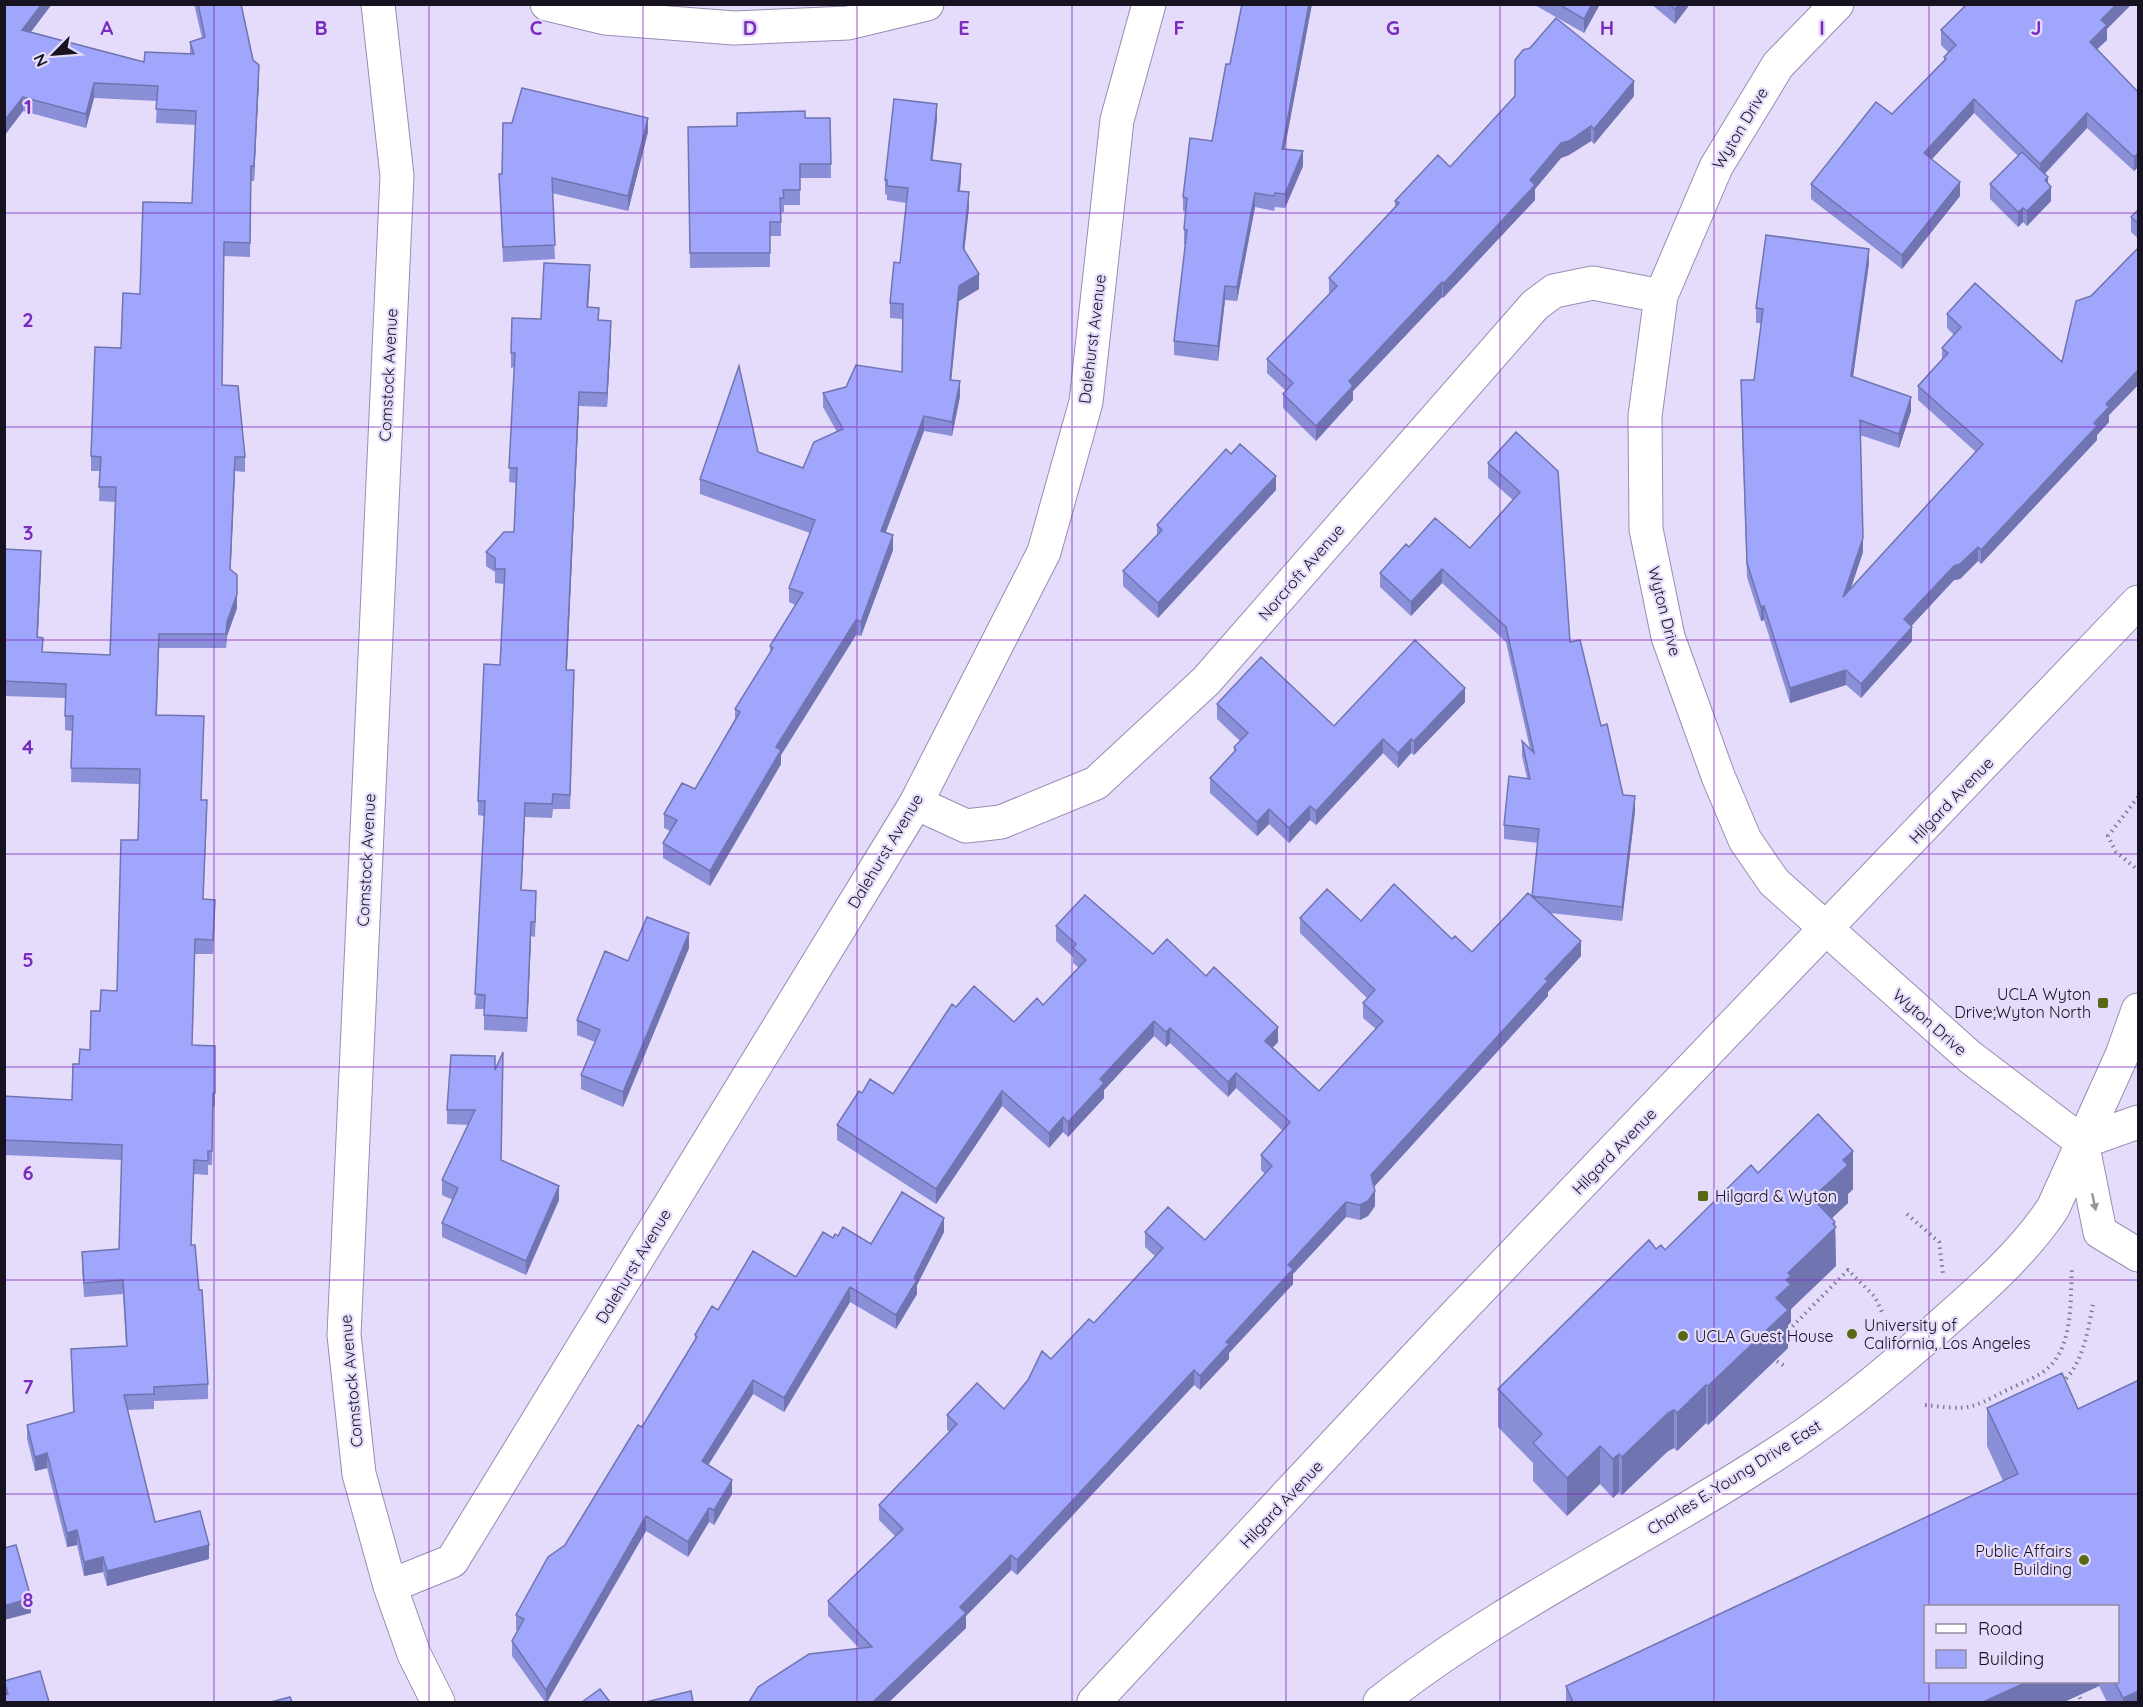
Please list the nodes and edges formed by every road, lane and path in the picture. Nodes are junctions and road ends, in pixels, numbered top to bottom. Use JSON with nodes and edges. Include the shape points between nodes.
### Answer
{"nodes":[{"id":1,"x":378,"y":4,"type":"edge"},
{"id":2,"x":547,"y":4,"type":"edge"},
{"id":3,"x":927,"y":4,"type":"edge"},
{"id":4,"x":1149,"y":4,"type":"edge"},
{"id":5,"x":1837,"y":4,"type":"edge"},
{"id":6,"x":1662,"y":296,"type":"junction"},
{"id":7,"x":2139,"y":602,"type":"edge"},
{"id":8,"x":2139,"y":797,"type":"edge"},
{"id":9,"x":916,"y":803,"type":"junction"},
{"id":10,"x":2139,"y":870,"type":"edge"},
{"id":11,"x":1828,"y":929,"type":"junction"},
{"id":12,"x":2139,"y":1010,"type":"edge"},
{"id":13,"x":2139,"y":1122,"type":"edge"},
{"id":14,"x":2082,"y":1142,"type":"junction"},
{"id":15,"x":1907,"y":1214,"type":"dead end"},
{"id":16,"x":2139,"y":1255,"type":"edge"},
{"id":17,"x":2072,"y":1267,"type":"dead end"},
{"id":18,"x":1943,"y":1274,"type":"dead end"},
{"id":19,"x":2094,"y":1304,"type":"dead end"},
{"id":20,"x":1882,"y":1312,"type":"dead end"},
{"id":21,"x":1779,"y":1339,"type":"edge"},
{"id":22,"x":1766,"y":1354,"type":"edge"},
{"id":23,"x":1786,"y":1367,"type":"edge"},
{"id":24,"x":2056,"y":1388,"type":"edge"},
{"id":25,"x":2005,"y":1391,"type":"junction"},
{"id":26,"x":2010,"y":1399,"type":"edge"},
{"id":27,"x":1925,"y":1405,"type":"dead end"},
{"id":28,"x":390,"y":1586,"type":"junction"},
{"id":29,"x":2072,"y":1683,"type":"edge"},
{"id":30,"x":438,"y":1702,"type":"edge"},
{"id":31,"x":1094,"y":1702,"type":"edge"},
{"id":32,"x":1380,"y":1702,"type":"edge"},
{"id":33,"x":2082,"y":1702,"type":"edge"}],
"edges":[{"from":1,"to":28,"type":"street","name":"Comstock Avenue","via":[[397,176],[344,1335],[359,1474]]},
{"from":2,"to":3,"type":"street","via":[[605,18],[734,28],[848,23]]},
{"from":4,"to":9,"type":"street","name":"Dalehurst Avenue","via":[[1117,120],[1086,402],[1044,552]]},
{"from":5,"to":6,"type":"street","name":"Wyton Drive","via":[[1778,65],[1716,167]]},
{"from":6,"to":9,"type":"street","name":"Norcroft Avenue","via":[[1593,284],[1554,291],[1535,305],[1206,681],[1096,783],[995,823],[966,825]]},
{"from":6,"to":11,"type":"street","name":"Wyton Drive","via":[[1645,416],[1646,529],[1668,637],[1745,840],[1774,882]]},
{"from":7,"to":11,"type":"street","name":"Hilgard Avenue"},
{"from":8,"to":10,"type":"path","via":[[2108,836],[2116,852]]},
{"from":9,"to":28,"type":"street","name":"Dalehurst Avenue","via":[[452,1561]]},
{"from":11,"to":14,"type":"street","name":"Wyton Drive","via":[[1970,1057]]},
{"from":11,"to":31,"type":"street","name":"Hilgard Avenue","via":[[1446,1325]]},
{"from":12,"to":14,"type":"street","name":"Charles E. Young Drive East"},
{"from":13,"to":14,"type":"street"},
{"from":14,"to":16,"type":"street","one_way":true,"via":[[2100,1232]]},
{"from":14,"to":32,"type":"street","name":"Charles E. Young Drive East","via":[[2052,1208],[2017,1252],[1965,1305],[1826,1420],[1767,1460],[1513,1609]]},
{"from":15,"to":18,"type":"path","via":[[1939,1242]]},
{"from":17,"to":25,"type":"path","via":[[2068,1324],[2058,1355],[2049,1368]]},
{"from":19,"to":24,"type":"path","via":[[2087,1337],[2072,1373]]},
{"from":20,"to":21,"type":"path","via":[[1875,1297],[1848,1270]]},
{"from":22,"to":23,"type":"path"},
{"from":25,"to":26,"type":"path"},
{"from":25,"to":27,"type":"path","via":[[1964,1410]]},
{"from":28,"to":30,"type":"street","name":"Comstock Avenue","via":[[414,1654]]},
{"from":29,"to":33,"type":"path"}]}
